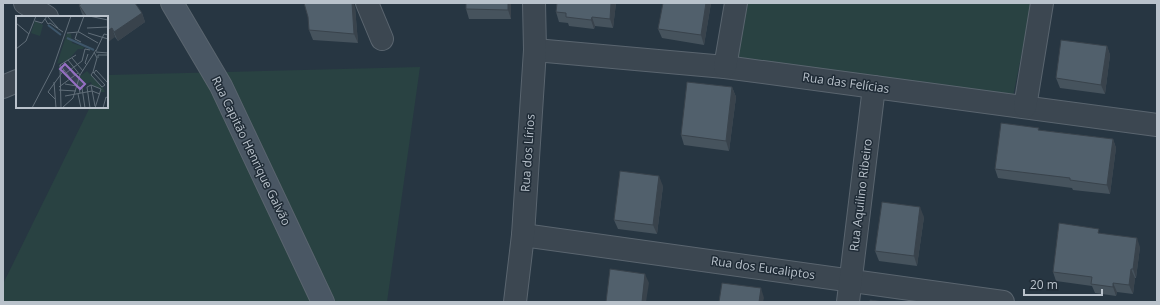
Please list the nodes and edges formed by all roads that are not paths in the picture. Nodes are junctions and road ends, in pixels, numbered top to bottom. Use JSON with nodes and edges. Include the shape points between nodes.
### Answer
{"nodes":[{"id":1,"x":25,"y":3,"type":"edge"},
{"id":2,"x":172,"y":3,"type":"edge"},
{"id":3,"x":367,"y":3,"type":"edge"},
{"id":4,"x":534,"y":3,"type":"edge"},
{"id":5,"x":736,"y":3,"type":"edge"},
{"id":6,"x":1042,"y":3,"type":"edge"},
{"id":7,"x":45,"y":16,"type":"edge"},
{"id":8,"x":382,"y":39,"type":"dead end"},
{"id":9,"x":535,"y":50,"type":"junction"},
{"id":10,"x":725,"y":67,"type":"junction"},
{"id":11,"x":16,"y":81,"type":"edge"},
{"id":12,"x":3,"y":87,"type":"edge"},
{"id":13,"x":874,"y":87,"type":"junction"},
{"id":14,"x":1025,"y":107,"type":"junction"},
{"id":15,"x":1157,"y":125,"type":"edge"},
{"id":16,"x":524,"y":235,"type":"junction"},
{"id":17,"x":850,"y":281,"type":"junction"},
{"id":18,"x":323,"y":302,"type":"edge"},
{"id":19,"x":515,"y":302,"type":"edge"},
{"id":20,"x":848,"y":302,"type":"edge"},
{"id":21,"x":1003,"y":302,"type":"edge"}],
"edges":[{"from":1,"to":7,"type":"street"},
{"from":2,"to":18,"type":"street","name":"Rua Capitão Henrique Galvão","via":[[221,86]]},
{"from":3,"to":8,"type":"street"},
{"from":4,"to":9,"type":"street","name":"Rua dos Lírios"},
{"from":5,"to":10,"type":"street"},
{"from":6,"to":14,"type":"street"},
{"from":9,"to":10,"type":"street","name":"Rua das Felícias"},
{"from":9,"to":16,"type":"street","name":"Rua dos Lírios"},
{"from":10,"to":13,"type":"street","name":"Rua das Felícias"},
{"from":11,"to":12,"type":"street"},
{"from":13,"to":14,"type":"street","name":"Rua das Felícias"},
{"from":13,"to":17,"type":"street","name":"Rua Aquilino Ribeiro"},
{"from":14,"to":15,"type":"street","name":"Rua das Felícias"},
{"from":16,"to":17,"type":"street","name":"Rua dos Eucaliptos"},
{"from":16,"to":19,"type":"street","name":"Rua dos Lírios"},
{"from":17,"to":20,"type":"street","name":"Rua Aquilino Ribeiro"},
{"from":17,"to":21,"type":"street","name":"Rua dos Eucaliptos"}]}
